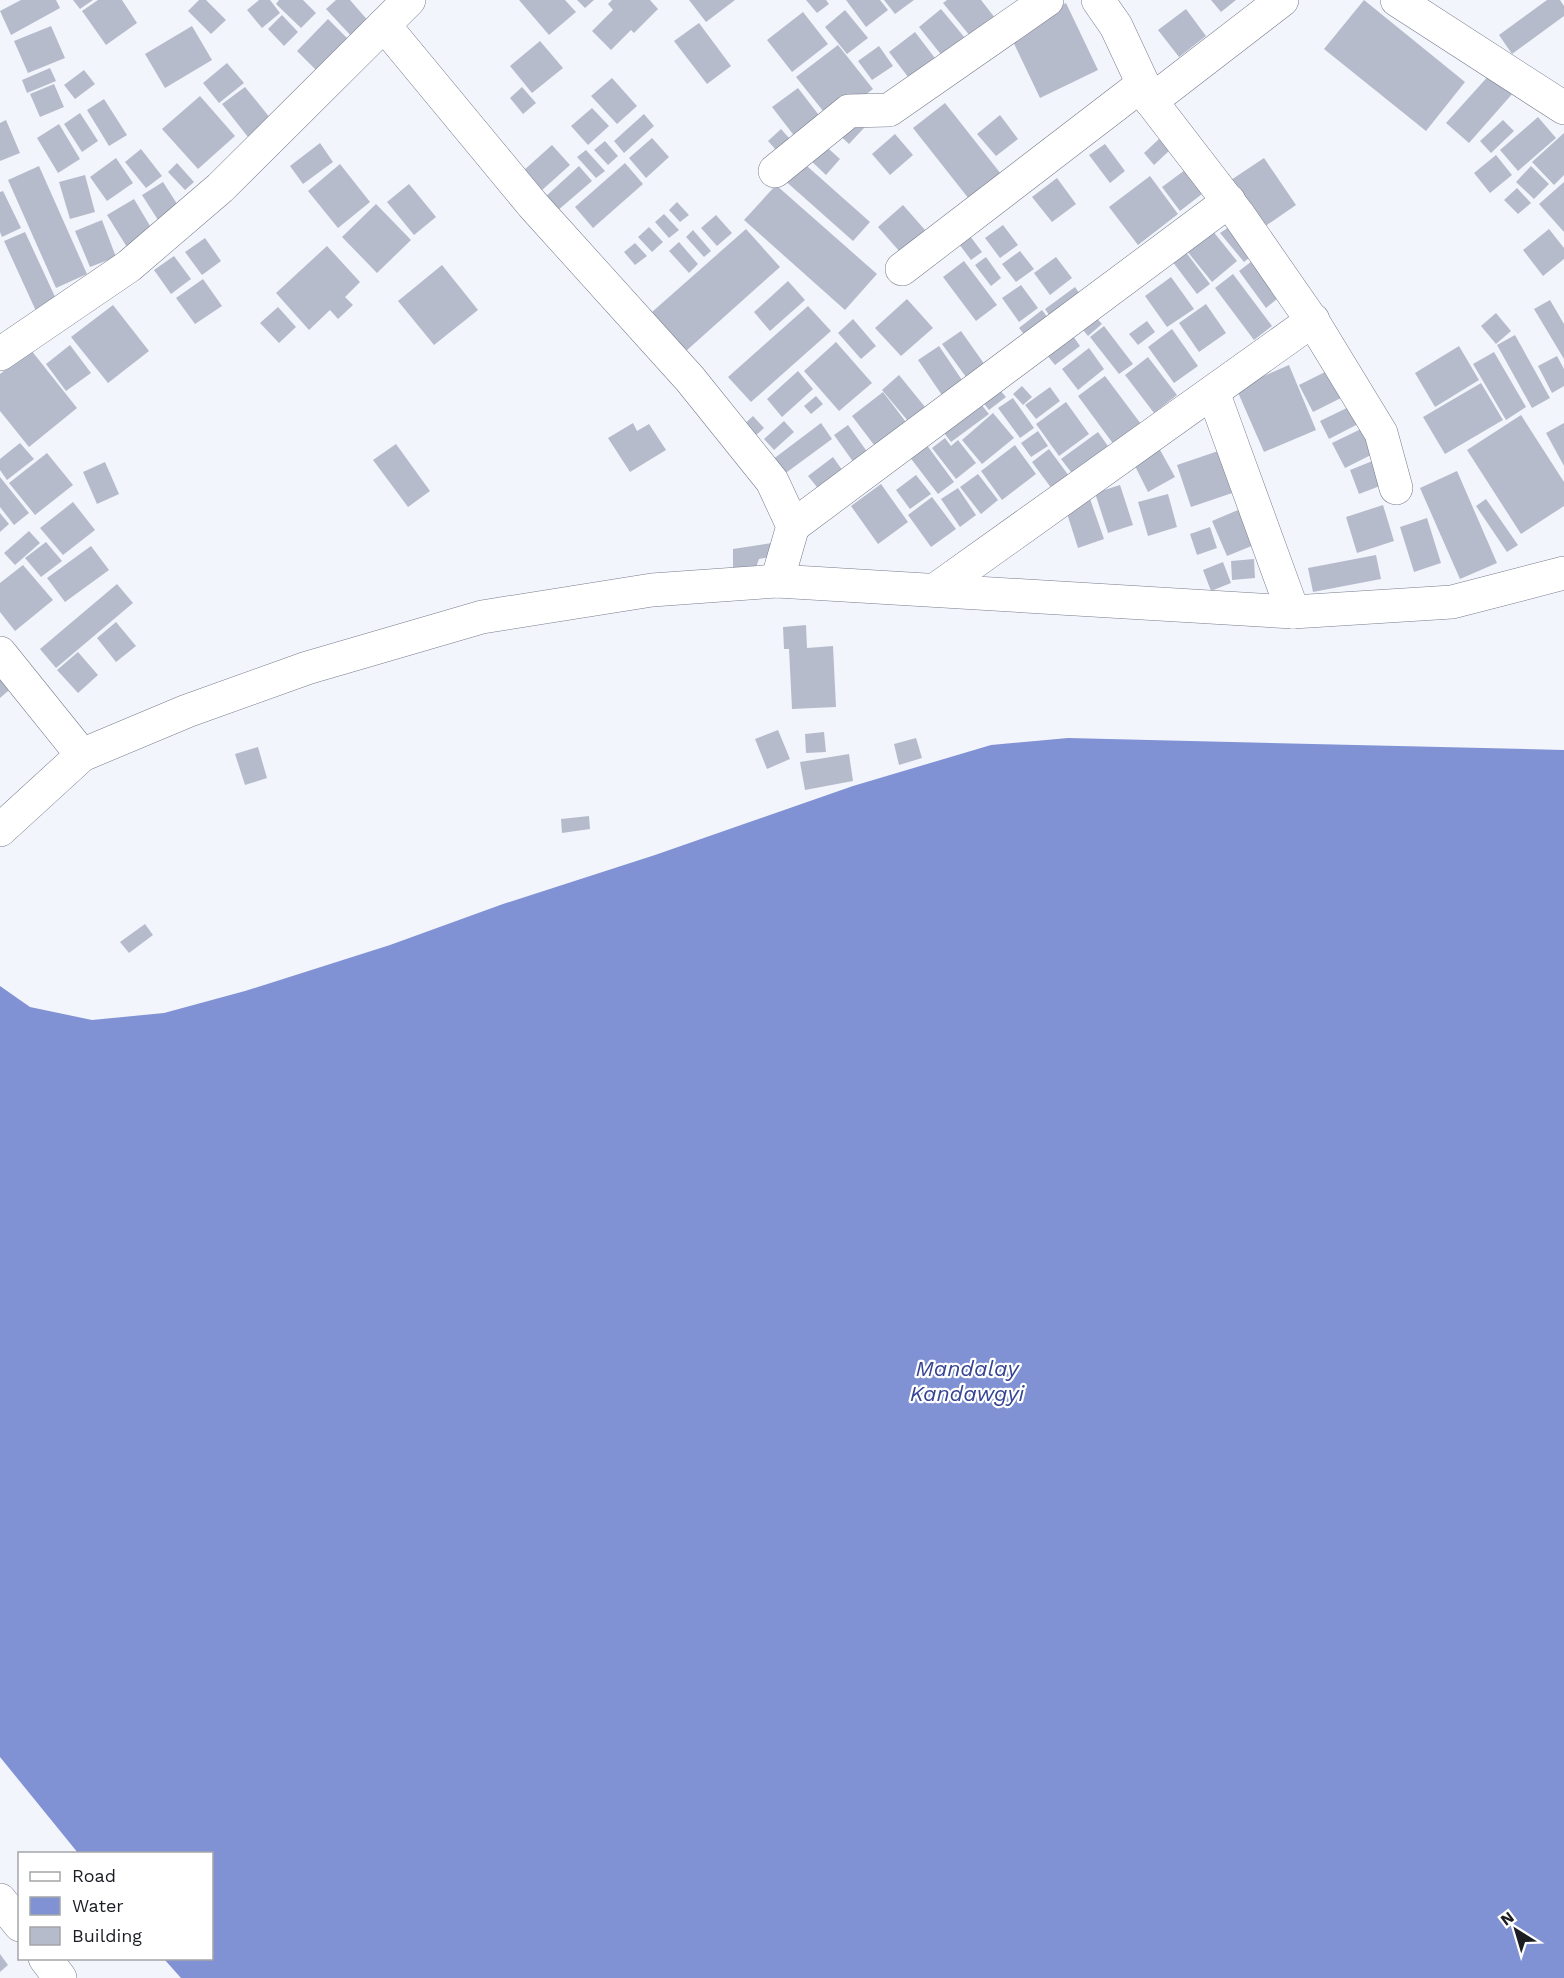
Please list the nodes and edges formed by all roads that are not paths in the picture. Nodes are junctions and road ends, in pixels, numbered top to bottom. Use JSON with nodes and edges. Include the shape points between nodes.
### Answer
{"nodes":[{"id":1,"x":409,"y":0,"type":"edge"},
{"id":2,"x":1047,"y":0,"type":"edge"},
{"id":3,"x":1098,"y":0,"type":"edge"},
{"id":4,"x":1282,"y":0,"type":"edge"},
{"id":5,"x":1397,"y":0,"type":"edge"},
{"id":6,"x":384,"y":25,"type":"junction"},
{"id":7,"x":1147,"y":92,"type":"junction"},
{"id":8,"x":1564,"y":108,"type":"edge"},
{"id":9,"x":775,"y":171,"type":"dead end"},
{"id":10,"x":1229,"y":201,"type":"junction"},
{"id":11,"x":902,"y":269,"type":"dead end"},
{"id":12,"x":1313,"y":320,"type":"junction"},
{"id":13,"x":0,"y":354,"type":"edge"},
{"id":14,"x":1213,"y":392,"type":"junction"},
{"id":15,"x":1396,"y":488,"type":"dead end"},
{"id":16,"x":793,"y":526,"type":"junction"},
{"id":17,"x":1564,"y":573,"type":"edge"},
{"id":18,"x":777,"y":581,"type":"junction"},
{"id":19,"x":935,"y":590,"type":"junction"},
{"id":20,"x":1293,"y":612,"type":"junction"},
{"id":21,"x":0,"y":653,"type":"edge"},
{"id":22,"x":82,"y":755,"type":"junction"},
{"id":23,"x":0,"y":830,"type":"edge"},
{"id":24,"x":0,"y":1900,"type":"edge"},
{"id":25,"x":18,"y":1922,"type":"edge"},
{"id":26,"x":46,"y":1960,"type":"edge"},
{"id":27,"x":60,"y":1978,"type":"edge"}],
"edges":[{"from":1,"to":6,"type":"street"},
{"from":2,"to":9,"type":"street","via":[[889,110],[849,111]]},
{"from":3,"to":7,"type":"street","via":[[1116,26]]},
{"from":4,"to":7,"type":"street"},
{"from":5,"to":8,"type":"street"},
{"from":6,"to":13,"type":"street","via":[[220,188],[129,266]]},
{"from":6,"to":16,"type":"street","via":[[532,204],[690,379],[772,481]]},
{"from":7,"to":10,"type":"street"},
{"from":7,"to":11,"type":"street"},
{"from":10,"to":12,"type":"street"},
{"from":10,"to":16,"type":"street"},
{"from":12,"to":14,"type":"street"},
{"from":12,"to":15,"type":"street","via":[[1381,433]]},
{"from":14,"to":19,"type":"street"},
{"from":14,"to":20,"type":"street"},
{"from":16,"to":18,"type":"street"},
{"from":17,"to":20,"type":"street","via":[[1452,602]]},
{"from":18,"to":19,"type":"street"},
{"from":18,"to":22,"type":"street","via":[[652,590],[482,617],[307,668],[187,711]]},
{"from":19,"to":20,"type":"street"},
{"from":21,"to":22,"type":"street"},
{"from":22,"to":23,"type":"street"},
{"from":24,"to":25,"type":"street"},
{"from":26,"to":27,"type":"street"}]}
